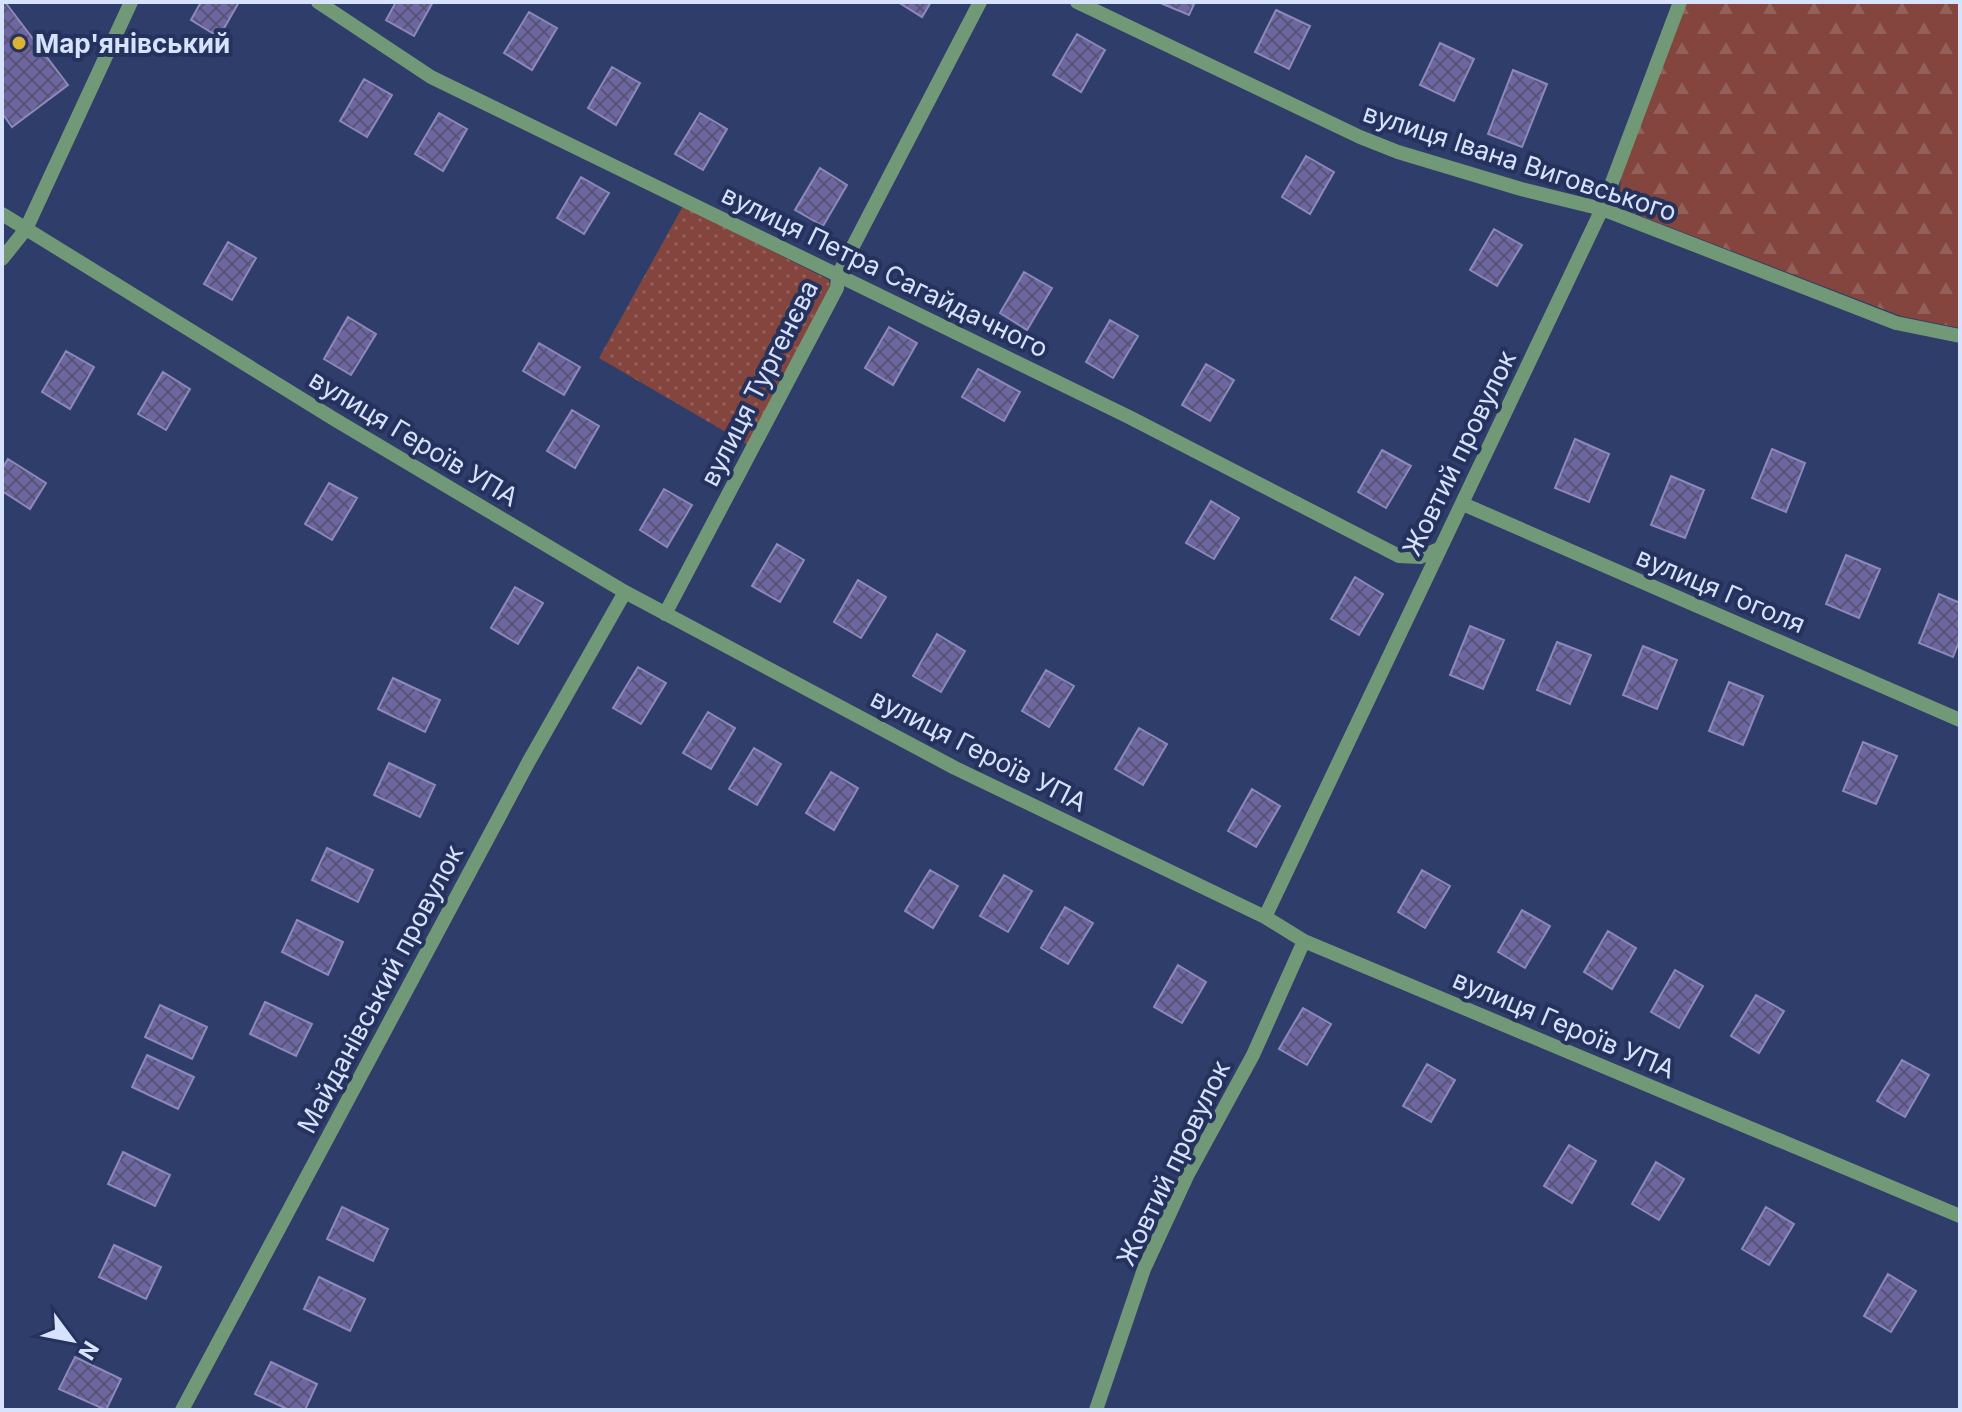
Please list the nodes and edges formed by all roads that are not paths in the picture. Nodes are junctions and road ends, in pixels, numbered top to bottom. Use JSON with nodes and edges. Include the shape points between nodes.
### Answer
{"nodes":[{"id":1,"x":131,"y":2,"type":"edge"},
{"id":2,"x":318,"y":2,"type":"edge"},
{"id":3,"x":980,"y":2,"type":"edge"},
{"id":4,"x":1077,"y":2,"type":"edge"},
{"id":5,"x":1680,"y":2,"type":"edge"},
{"id":6,"x":1602,"y":209,"type":"junction"},
{"id":7,"x":2,"y":214,"type":"edge"},
{"id":8,"x":26,"y":229,"type":"junction"},
{"id":9,"x":2,"y":259,"type":"edge"},
{"id":10,"x":838,"y":275,"type":"junction"},
{"id":11,"x":1960,"y":336,"type":"edge"},
{"id":12,"x":1463,"y":504,"type":"junction"},
{"id":13,"x":1439,"y":549,"type":"junction"},
{"id":14,"x":625,"y":592,"type":"junction"},
{"id":15,"x":665,"y":614,"type":"junction"},
{"id":16,"x":1960,"y":720,"type":"edge"},
{"id":17,"x":1265,"y":917,"type":"junction"},
{"id":18,"x":1304,"y":941,"type":"junction"},
{"id":19,"x":1960,"y":1216,"type":"edge"},
{"id":20,"x":182,"y":1410,"type":"edge"},
{"id":21,"x":1096,"y":1410,"type":"edge"}],
"edges":[{"from":1,"to":8,"type":"street"},
{"from":2,"to":10,"type":"street","name":"вулиця Петра Сагайдачного","via":[[431,77]]},
{"from":3,"to":10,"type":"street","name":"вулиця Тургенєва"},
{"from":4,"to":6,"type":"street","name":"вулиця Івана Виговського","via":[[1398,152]]},
{"from":5,"to":6,"type":"street","name":"Жовтий провулок"},
{"from":6,"to":11,"type":"street","name":"вулиця Івана Виговського","via":[[1896,323]]},
{"from":6,"to":12,"type":"street","name":"Жовтий провулок"},
{"from":7,"to":8,"type":"street","name":"вулиця Героїв УПА"},
{"from":8,"to":9,"type":"street"},
{"from":8,"to":14,"type":"street","name":"вулиця Героїв УПА"},
{"from":10,"to":13,"type":"street","name":"вулиця Петра Сагайдачного","via":[[1399,556],[1420,557]]},
{"from":10,"to":15,"type":"street","name":"вулиця Тургенєва","via":[[837,288]]},
{"from":12,"to":13,"type":"street","name":"Жовтий провулок"},
{"from":12,"to":16,"type":"street","name":"вулиця Гоголя"},
{"from":13,"to":17,"type":"street","name":"Жовтий провулок"},
{"from":14,"to":15,"type":"street","name":"вулиця Героїв УПА"},
{"from":14,"to":20,"type":"street","name":"Майданівський провулок"},
{"from":15,"to":17,"type":"street","name":"вулиця Героїв УПА","via":[[955,768]]},
{"from":17,"to":18,"type":"street","name":"вулиця Героїв УПА"},
{"from":18,"to":19,"type":"street","name":"вулиця Героїв УПА"},
{"from":18,"to":21,"type":"street","name":"Жовтий провулок","via":[[1253,1055],[1144,1269]]}]}
